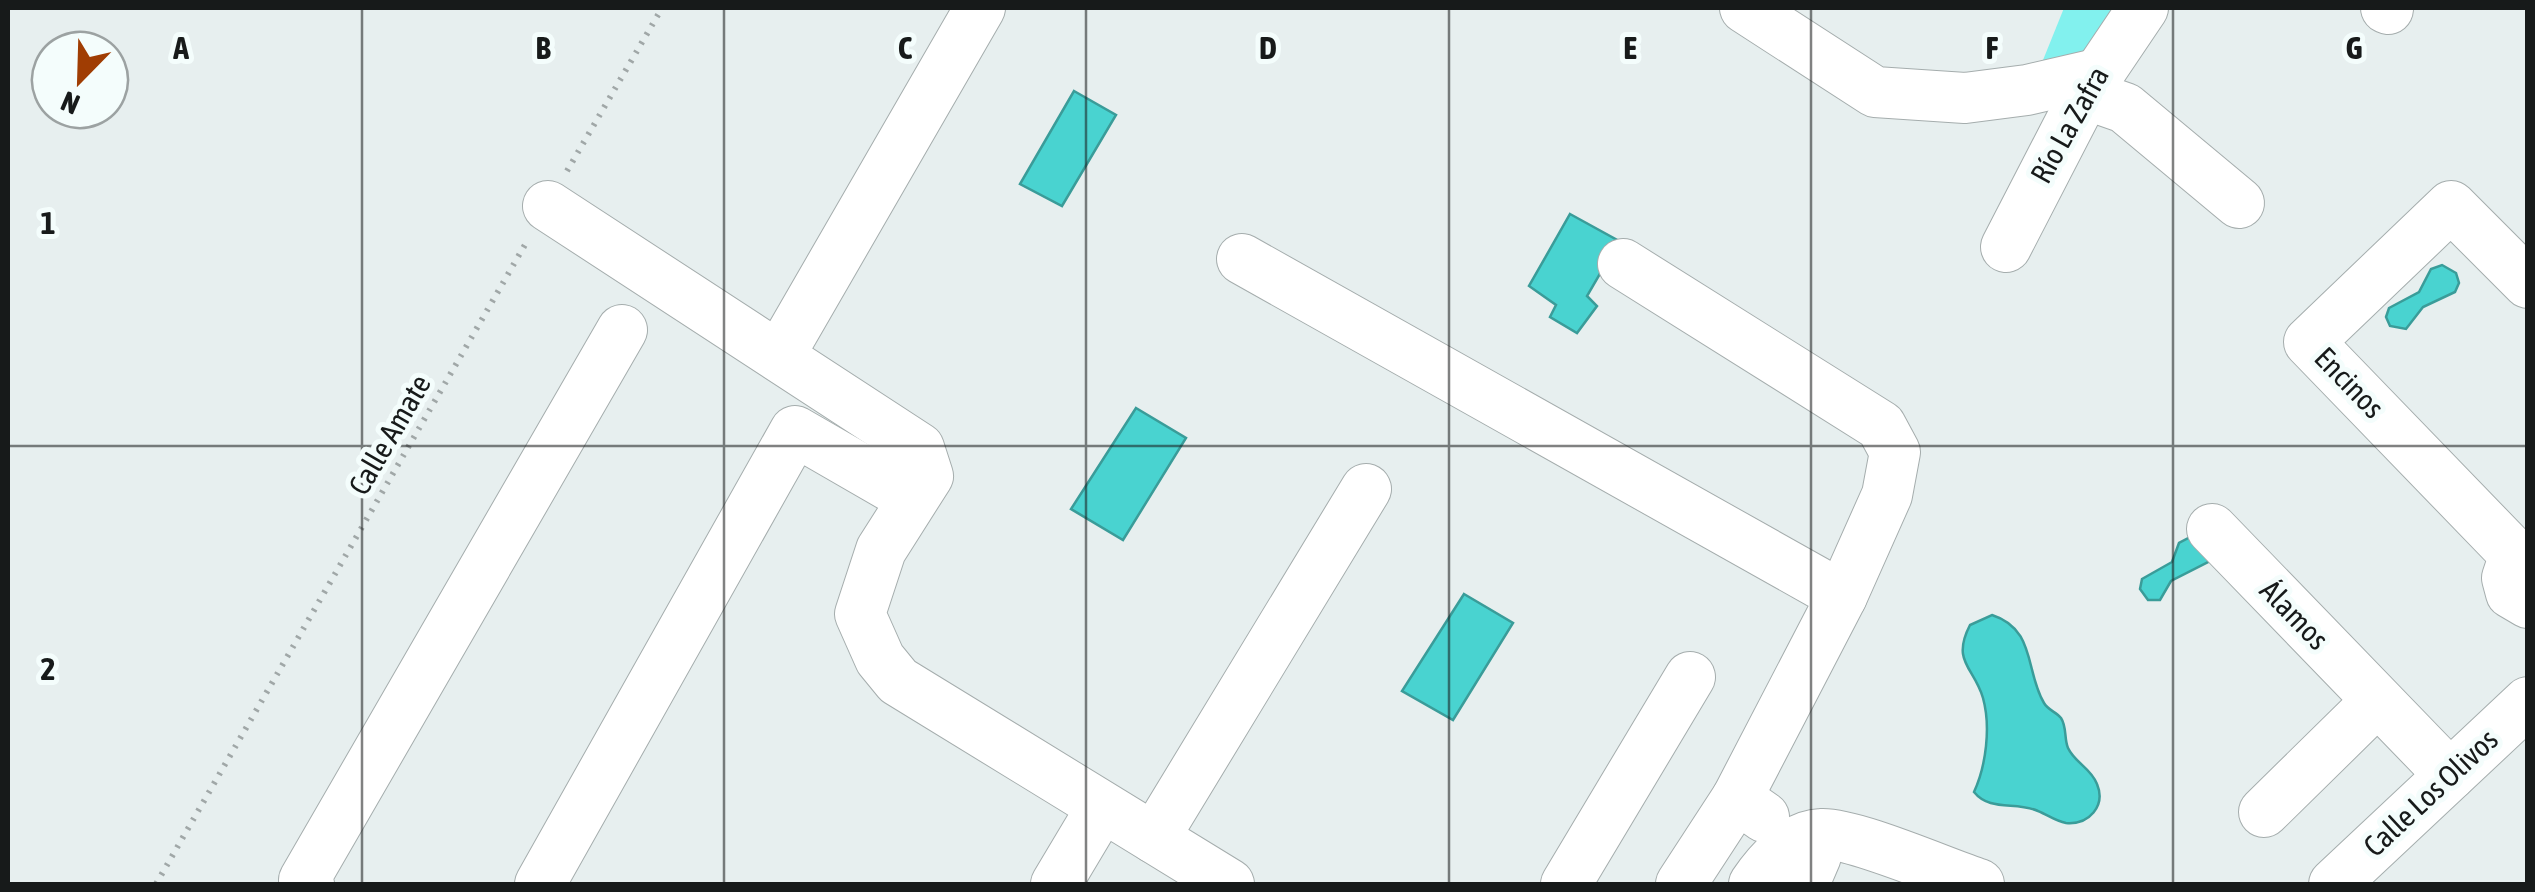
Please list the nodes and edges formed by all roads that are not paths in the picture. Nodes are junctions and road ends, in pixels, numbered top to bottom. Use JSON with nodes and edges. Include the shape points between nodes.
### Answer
{"nodes":[{"id":1,"x":980,"y":8,"type":"edge"},
{"id":2,"x":1745,"y":8,"type":"edge"},
{"id":3,"x":2120,"y":15,"type":"edge"},
{"id":4,"x":2090,"y":84,"type":"junction"},
{"id":5,"x":2239,"y":202,"type":"dead end"},
{"id":6,"x":548,"y":206,"type":"road end"},
{"id":7,"x":2006,"y":247,"type":"dead end"},
{"id":8,"x":1242,"y":259,"type":"dead end"},
{"id":9,"x":1623,"y":264,"type":"dead end"},
{"id":10,"x":2528,"y":283,"type":"edge"},
{"id":11,"x":622,"y":330,"type":"dead end"},
{"id":12,"x":779,"y":356,"type":"junction"},
{"id":13,"x":1366,"y":489,"type":"dead end"},
{"id":14,"x":911,"y":498,"type":"junction"},
{"id":15,"x":2212,"y":529,"type":"dead end"},
{"id":16,"x":2524,"y":571,"type":"edge"},
{"id":17,"x":1842,"y":596,"type":"junction"},
{"id":18,"x":1690,"y":677,"type":"dead end"},
{"id":19,"x":2377,"y":701,"type":"junction"},
{"id":20,"x":2528,"y":702,"type":"edge"},
{"id":21,"x":2450,"y":775,"type":"junction"},
{"id":22,"x":1737,"y":798,"type":"junction"},
{"id":23,"x":1102,"y":807,"type":"junction"},
{"id":24,"x":2264,"y":812,"type":"dead end"},
{"id":25,"x":1154,"y":838,"type":"junction"},
{"id":26,"x":1817,"y":855,"type":"edge"},
{"id":27,"x":309,"y":884,"type":"edge"},
{"id":28,"x":540,"y":884,"type":"edge"},
{"id":29,"x":1056,"y":884,"type":"edge"},
{"id":30,"x":1230,"y":884,"type":"edge"},
{"id":31,"x":1566,"y":884,"type":"edge"},
{"id":32,"x":1681,"y":884,"type":"edge"},
{"id":33,"x":1754,"y":884,"type":"edge"},
{"id":34,"x":1979,"y":884,"type":"edge"},
{"id":35,"x":2334,"y":884,"type":"edge"}],
"edges":[{"from":1,"to":12,"type":"street"},
{"from":2,"to":4,"type":"street","via":[[1875,92],[1965,98]]},
{"from":3,"to":4,"type":"street","name":"Río La Zafra"},
{"from":4,"to":5,"type":"street"},
{"from":4,"to":7,"type":"street","name":"Río La Zafra"},
{"from":6,"to":12,"type":"street"},
{"from":8,"to":17,"type":"street"},
{"from":9,"to":17,"type":"street","via":[[1881,426],[1895,452],[1887,495]]},
{"from":10,"to":16,"type":"street","name":"Encinos","via":[[2451,206],[2308,342]]},
{"from":11,"to":27,"type":"street","via":[[304,880]]},
{"from":12,"to":14,"type":"street","via":[[919,448],[928,476]]},
{"from":13,"to":25,"type":"street"},
{"from":14,"to":23,"type":"street","via":[[881,550],[860,614],[880,659],[898,681]]},
{"from":14,"to":28,"type":"street","via":[[795,431]]},
{"from":15,"to":19,"type":"street","name":"Álamos"},
{"from":17,"to":22,"type":"street"},
{"from":18,"to":31,"type":"street"},
{"from":19,"to":21,"type":"street","name":"Álamos"},
{"from":19,"to":24,"type":"street"},
{"from":20,"to":21,"type":"street","name":"Calle Los Olivos"},
{"from":21,"to":35,"type":"street","name":"Calle Los Olivos"},
{"from":22,"to":26,"type":"street"},
{"from":22,"to":32,"type":"street"},
{"from":23,"to":25,"type":"street"},
{"from":23,"to":29,"type":"street"},
{"from":25,"to":30,"type":"street"},
{"from":26,"to":33,"type":"street","via":[[1773,862]]},
{"from":26,"to":34,"type":"street"}]}
